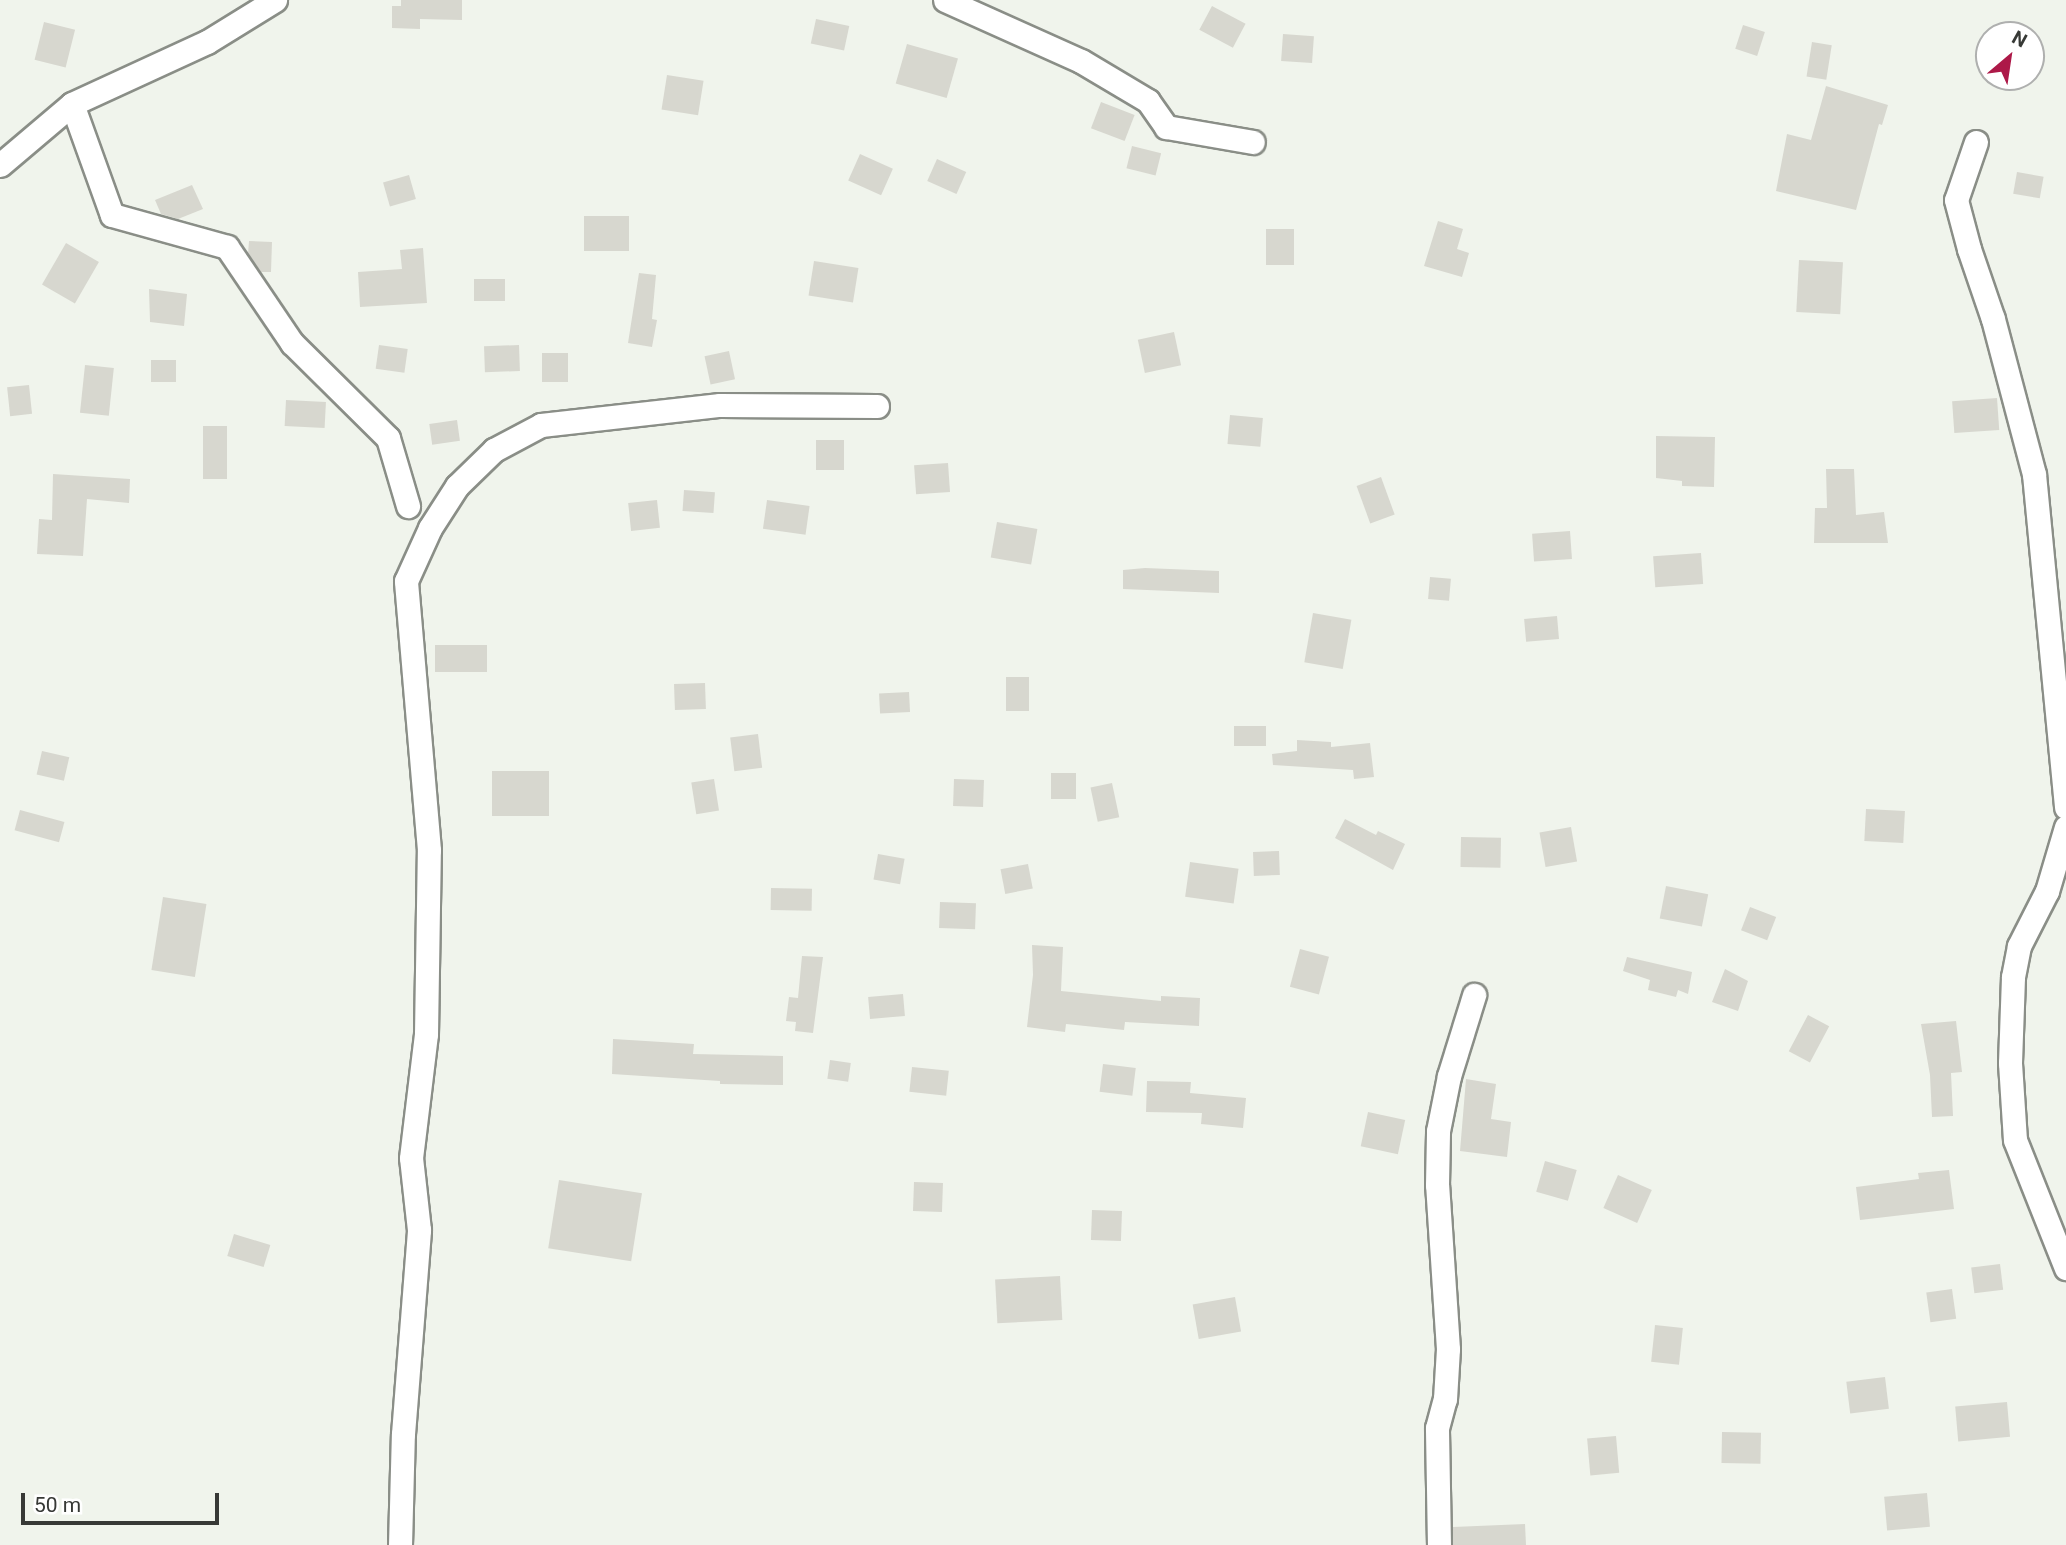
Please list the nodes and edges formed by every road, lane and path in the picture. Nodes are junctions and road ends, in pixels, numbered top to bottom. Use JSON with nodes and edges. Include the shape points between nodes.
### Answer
{"nodes":[{"id":1,"x":275,"y":0,"type":"edge"},
{"id":2,"x":945,"y":0,"type":"edge"},
{"id":3,"x":72,"y":104,"type":"junction"},
{"id":4,"x":1253,"y":142,"type":"dead end"},
{"id":5,"x":1976,"y":142,"type":"dead end"},
{"id":6,"x":0,"y":165,"type":"edge"},
{"id":7,"x":877,"y":406,"type":"dead end"},
{"id":8,"x":408,"y":506,"type":"dead end"},
{"id":9,"x":2066,"y":807,"type":"edge"},
{"id":10,"x":2066,"y":827,"type":"edge"},
{"id":11,"x":1474,"y":995,"type":"dead end"},
{"id":12,"x":2066,"y":1268,"type":"edge"},
{"id":13,"x":400,"y":1545,"type":"edge"},
{"id":14,"x":1439,"y":1545,"type":"edge"}],
"edges":[{"from":1,"to":3,"type":"street","via":[[207,42]]},
{"from":2,"to":4,"type":"street","via":[[1081,61],[1148,102],[1166,127]]},
{"from":3,"to":6,"type":"street"},
{"from":3,"to":8,"type":"street","via":[[112,215],[227,247],[292,344],[388,438]]},
{"from":5,"to":9,"type":"street","via":[[1956,200],[2034,474]]},
{"from":7,"to":13,"type":"street","via":[[720,405],[541,425],[494,450],[457,486],[430,528],[405,581],[429,850],[426,1034],[411,1158],[419,1230],[403,1434]]},
{"from":10,"to":12,"type":"street","via":[[2047,891],[2019,946],[2013,977],[2010,1063],[2015,1140]]},
{"from":11,"to":14,"type":"street","via":[[1438,1131],[1448,1349],[1445,1399],[1437,1428]]}]}
